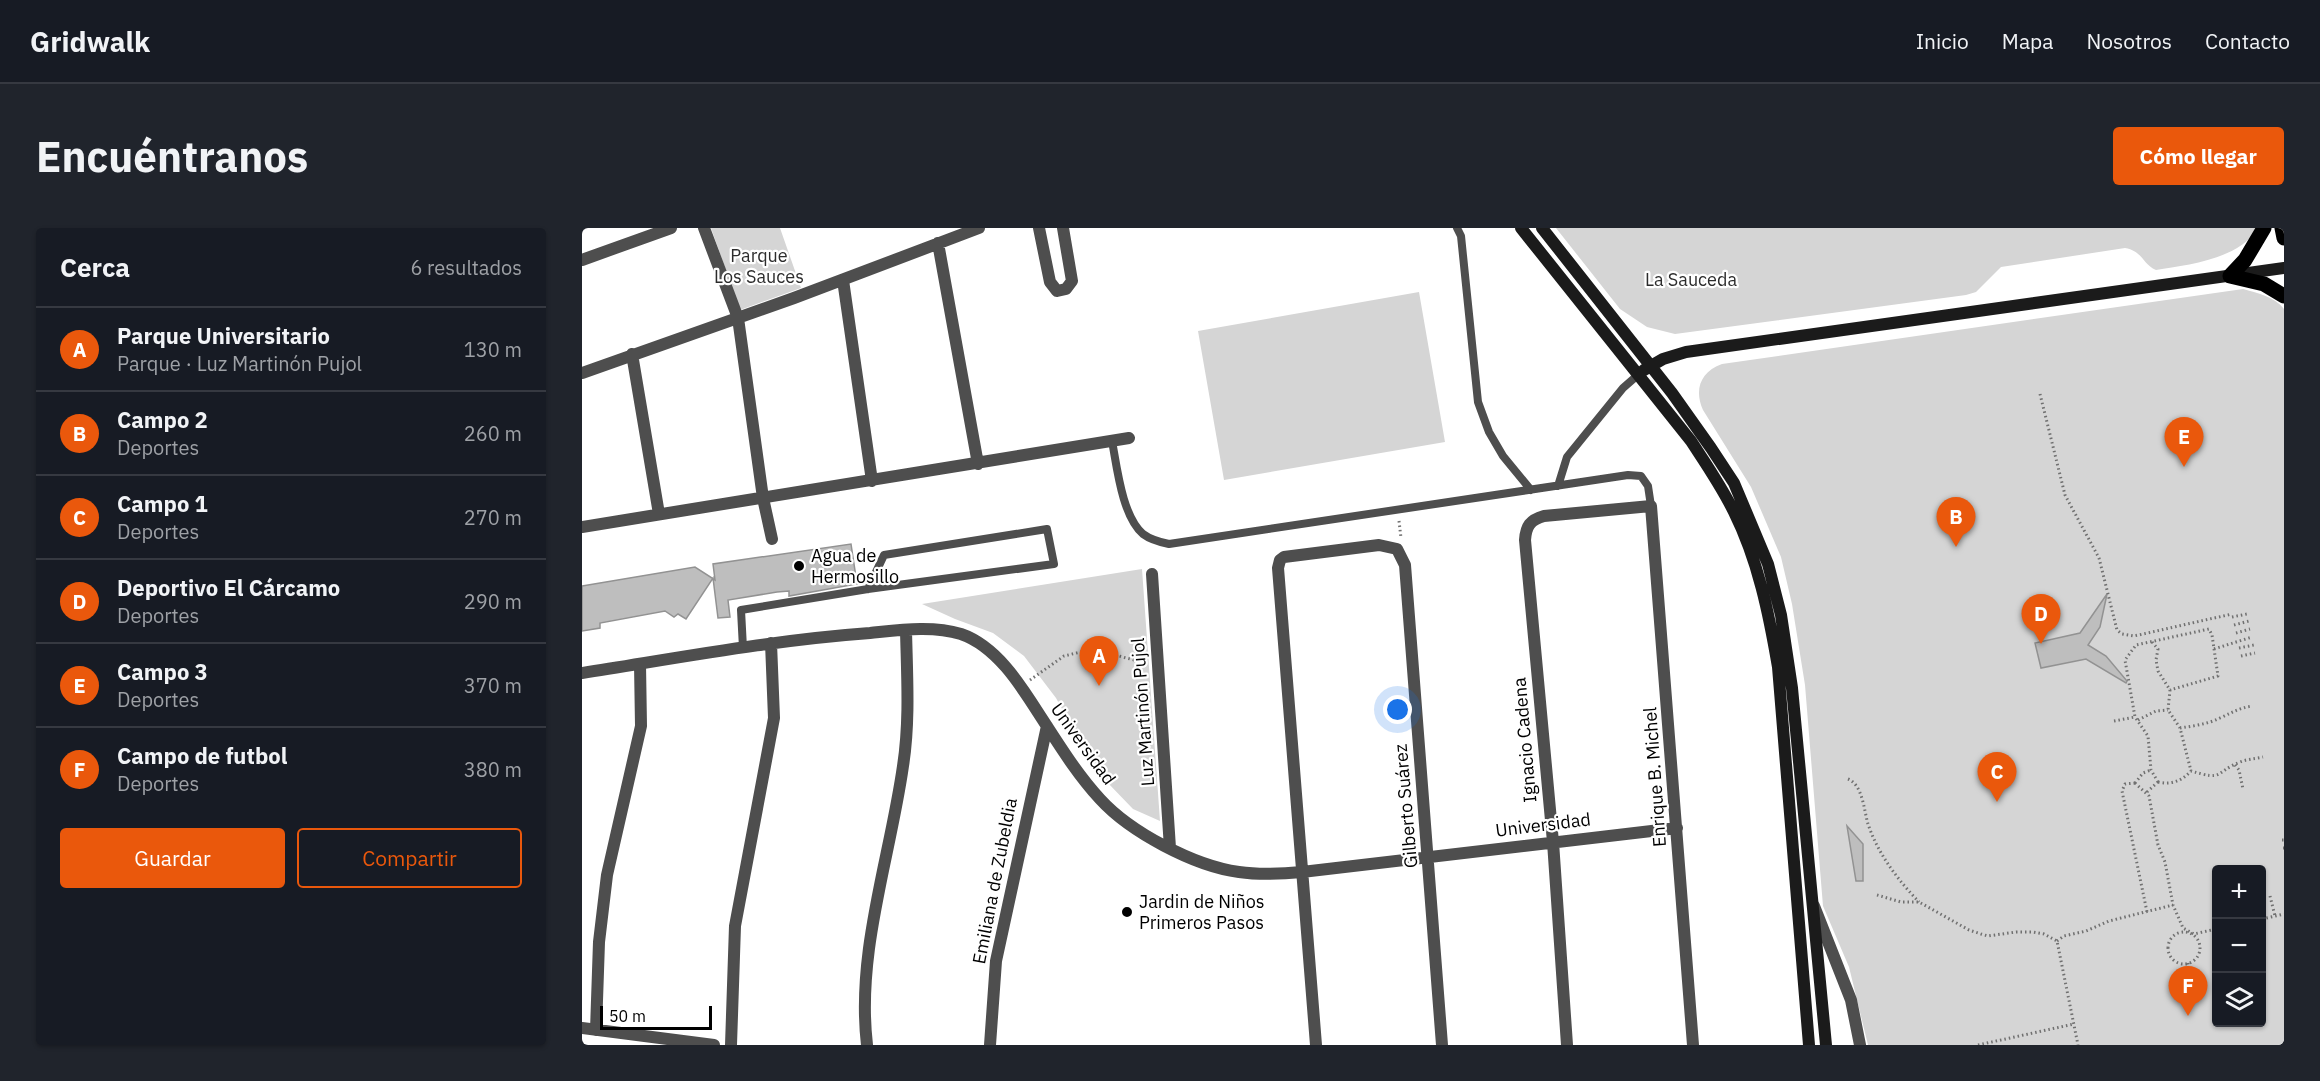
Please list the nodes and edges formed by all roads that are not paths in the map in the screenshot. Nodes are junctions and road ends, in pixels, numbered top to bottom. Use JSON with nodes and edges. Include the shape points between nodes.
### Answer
{"nodes":[{"id":1,"x":670,"y":228,"type":"edge"},
{"id":2,"x":704,"y":228,"type":"edge"},
{"id":3,"x":979,"y":228,"type":"edge"},
{"id":4,"x":1039,"y":228,"type":"edge"},
{"id":5,"x":1063,"y":228,"type":"edge"},
{"id":6,"x":1457,"y":228,"type":"edge"},
{"id":7,"x":1521,"y":228,"type":"edge"},
{"id":8,"x":1542,"y":228,"type":"edge"},
{"id":9,"x":2264,"y":228,"type":"edge"},
{"id":10,"x":2282,"y":228,"type":"edge"},
{"id":11,"x":2284,"y":238,"type":"edge"},
{"id":12,"x":938,"y":243,"type":"junction"},
{"id":13,"x":582,"y":260,"type":"edge"},
{"id":14,"x":2284,"y":268,"type":"edge"},
{"id":15,"x":2230,"y":276,"type":"junction"},
{"id":16,"x":843,"y":280,"type":"junction"},
{"id":17,"x":2284,"y":296,"type":"edge"},
{"id":18,"x":738,"y":318,"type":"junction"},
{"id":19,"x":632,"y":354,"type":"junction"},
{"id":20,"x":1644,"y":370,"type":"junction"},
{"id":21,"x":582,"y":373,"type":"edge"},
{"id":22,"x":1129,"y":438,"type":"dead end"},
{"id":23,"x":1112,"y":441,"type":"junction"},
{"id":24,"x":978,"y":464,"type":"junction"},
{"id":25,"x":872,"y":481,"type":"junction"},
{"id":26,"x":1558,"y":486,"type":"junction"},
{"id":27,"x":1531,"y":490,"type":"junction"},
{"id":28,"x":763,"y":498,"type":"junction"},
{"id":29,"x":1651,"y":506,"type":"junction"},
{"id":30,"x":658,"y":514,"type":"junction"},
{"id":31,"x":582,"y":527,"type":"edge"},
{"id":32,"x":772,"y":539,"type":"dead end"},
{"id":33,"x":1152,"y":574,"type":"dead end"},
{"id":34,"x":867,"y":589,"type":"junction"},
{"id":35,"x":906,"y":630,"type":"junction"},
{"id":36,"x":771,"y":644,"type":"junction"},
{"id":37,"x":743,"y":648,"type":"junction"},
{"id":38,"x":640,"y":664,"type":"junction"},
{"id":39,"x":582,"y":673,"type":"edge"},
{"id":40,"x":1047,"y":726,"type":"junction"},
{"id":41,"x":1677,"y":828,"type":"junction"},
{"id":42,"x":1553,"y":842,"type":"junction"},
{"id":43,"x":1170,"y":848,"type":"junction"},
{"id":44,"x":1428,"y":857,"type":"junction"},
{"id":45,"x":1302,"y":872,"type":"junction"},
{"id":46,"x":1814,"y":906,"type":"junction"},
{"id":47,"x":582,"y":1028,"type":"edge"},
{"id":48,"x":596,"y":1030,"type":"junction"},
{"id":49,"x":663,"y":1042,"type":"edge"},
{"id":50,"x":714,"y":1045,"type":"edge"},
{"id":51,"x":731,"y":1045,"type":"edge"},
{"id":52,"x":867,"y":1045,"type":"edge"},
{"id":53,"x":990,"y":1045,"type":"edge"},
{"id":54,"x":1316,"y":1045,"type":"edge"},
{"id":55,"x":1442,"y":1045,"type":"edge"},
{"id":56,"x":1567,"y":1045,"type":"edge"},
{"id":57,"x":1693,"y":1045,"type":"edge"},
{"id":58,"x":1809,"y":1045,"type":"edge"},
{"id":59,"x":1826,"y":1045,"type":"edge"},
{"id":60,"x":1860,"y":1045,"type":"edge"}],
"edges":[{"from":1,"to":13,"type":"street"},
{"from":2,"to":18,"type":"street"},
{"from":3,"to":12,"type":"street"},
{"from":4,"to":5,"type":"street","via":[[1050,282],[1057,291],[1066,289],[1072,281]]},
{"from":6,"to":27,"type":"lane","via":[[1461,236],[1478,402],[1503,456]]},
{"from":7,"to":20,"type":"main road"},
{"from":8,"to":20,"type":"main road"},
{"from":9,"to":15,"type":"main road"},
{"from":10,"to":11,"type":"main road"},
{"from":12,"to":16,"type":"street"},
{"from":12,"to":24,"type":"street"},
{"from":14,"to":15,"type":"main road"},
{"from":15,"to":17,"type":"main road","via":[[2264,284]]},
{"from":15,"to":20,"type":"main road","via":[[1686,352]]},
{"from":16,"to":18,"type":"street"},
{"from":16,"to":25,"type":"street"},
{"from":18,"to":19,"type":"street"},
{"from":18,"to":28,"type":"street"},
{"from":19,"to":21,"type":"street"},
{"from":19,"to":30,"type":"street"},
{"from":20,"to":26,"type":"lane","via":[[1623,388],[1567,457]]},
{"from":20,"to":46,"type":"main road","via":[[1704,438],[1734,483],[1768,564],[1788,655]]},
{"from":20,"to":58,"type":"main road","via":[[1735,513],[1766,606],[1778,667]]},
{"from":22,"to":23,"type":"street"},
{"from":23,"to":24,"type":"street"},
{"from":23,"to":27,"type":"lane","via":[[1131,516],[1141,532],[1152,540],[1169,544]]},
{"from":24,"to":25,"type":"street"},
{"from":25,"to":28,"type":"street"},
{"from":26,"to":27,"type":"lane"},
{"from":26,"to":29,"type":"lane","via":[[1641,476],[1648,486]]},
{"from":28,"to":30,"type":"street"},
{"from":28,"to":32,"type":"street"},
{"from":29,"to":41,"type":"street","name":"Enrique B. Michel"},
{"from":29,"to":42,"type":"street","name":"Ignacio Cadena","via":[[1544,516],[1529,523],[1526,530]]},
{"from":30,"to":31,"type":"street"},
{"from":33,"to":43,"type":"street","name":"Luz Martinón Pujol"},
{"from":34,"to":34,"type":"lane","via":[[1054,564],[1047,529],[884,555]]},
{"from":34,"to":37,"type":"lane","via":[[741,610]]},
{"from":35,"to":36,"type":"street","name":"Universidad"},
{"from":35,"to":40,"type":"street","name":"Universidad","via":[[937,630],[978,642],[999,660]]},
{"from":35,"to":52,"type":"street","via":[[906,740],[867,967]]},
{"from":36,"to":37,"type":"street","name":"Universidad"},
{"from":36,"to":51,"type":"street","via":[[774,718],[735,926]]},
{"from":37,"to":38,"type":"street","name":"Universidad"},
{"from":38,"to":39,"type":"street","name":"Universidad"},
{"from":38,"to":48,"type":"street","via":[[640,726],[608,875],[599,942]]},
{"from":40,"to":43,"type":"street","name":"Universidad","via":[[1071,764],[1101,800],[1130,825]]},
{"from":40,"to":53,"type":"street","name":"Emiliana de Zubeldia","via":[[996,961]]},
{"from":41,"to":42,"type":"street","name":"Universidad"},
{"from":41,"to":57,"type":"street","name":"Enrique B. Michel"},
{"from":42,"to":44,"type":"street","name":"Universidad"},
{"from":42,"to":56,"type":"street","name":"Ignacio Cadena"},
{"from":43,"to":45,"type":"street","name":"Universidad","via":[[1236,872]]},
{"from":44,"to":45,"type":"street","name":"Universidad"},
{"from":44,"to":45,"type":"street","name":"Gilberto Suárez","via":[[1406,576],[1397,549],[1379,545],[1284,557],[1278,567]]},
{"from":44,"to":55,"type":"street","name":"Gilberto Suárez"},
{"from":45,"to":54,"type":"street"},
{"from":46,"to":59,"type":"main road"},
{"from":46,"to":60,"type":"street","via":[[1851,1000]]},
{"from":47,"to":48,"type":"street"},
{"from":48,"to":49,"type":"street"},
{"from":49,"to":50,"type":"street"}]}
